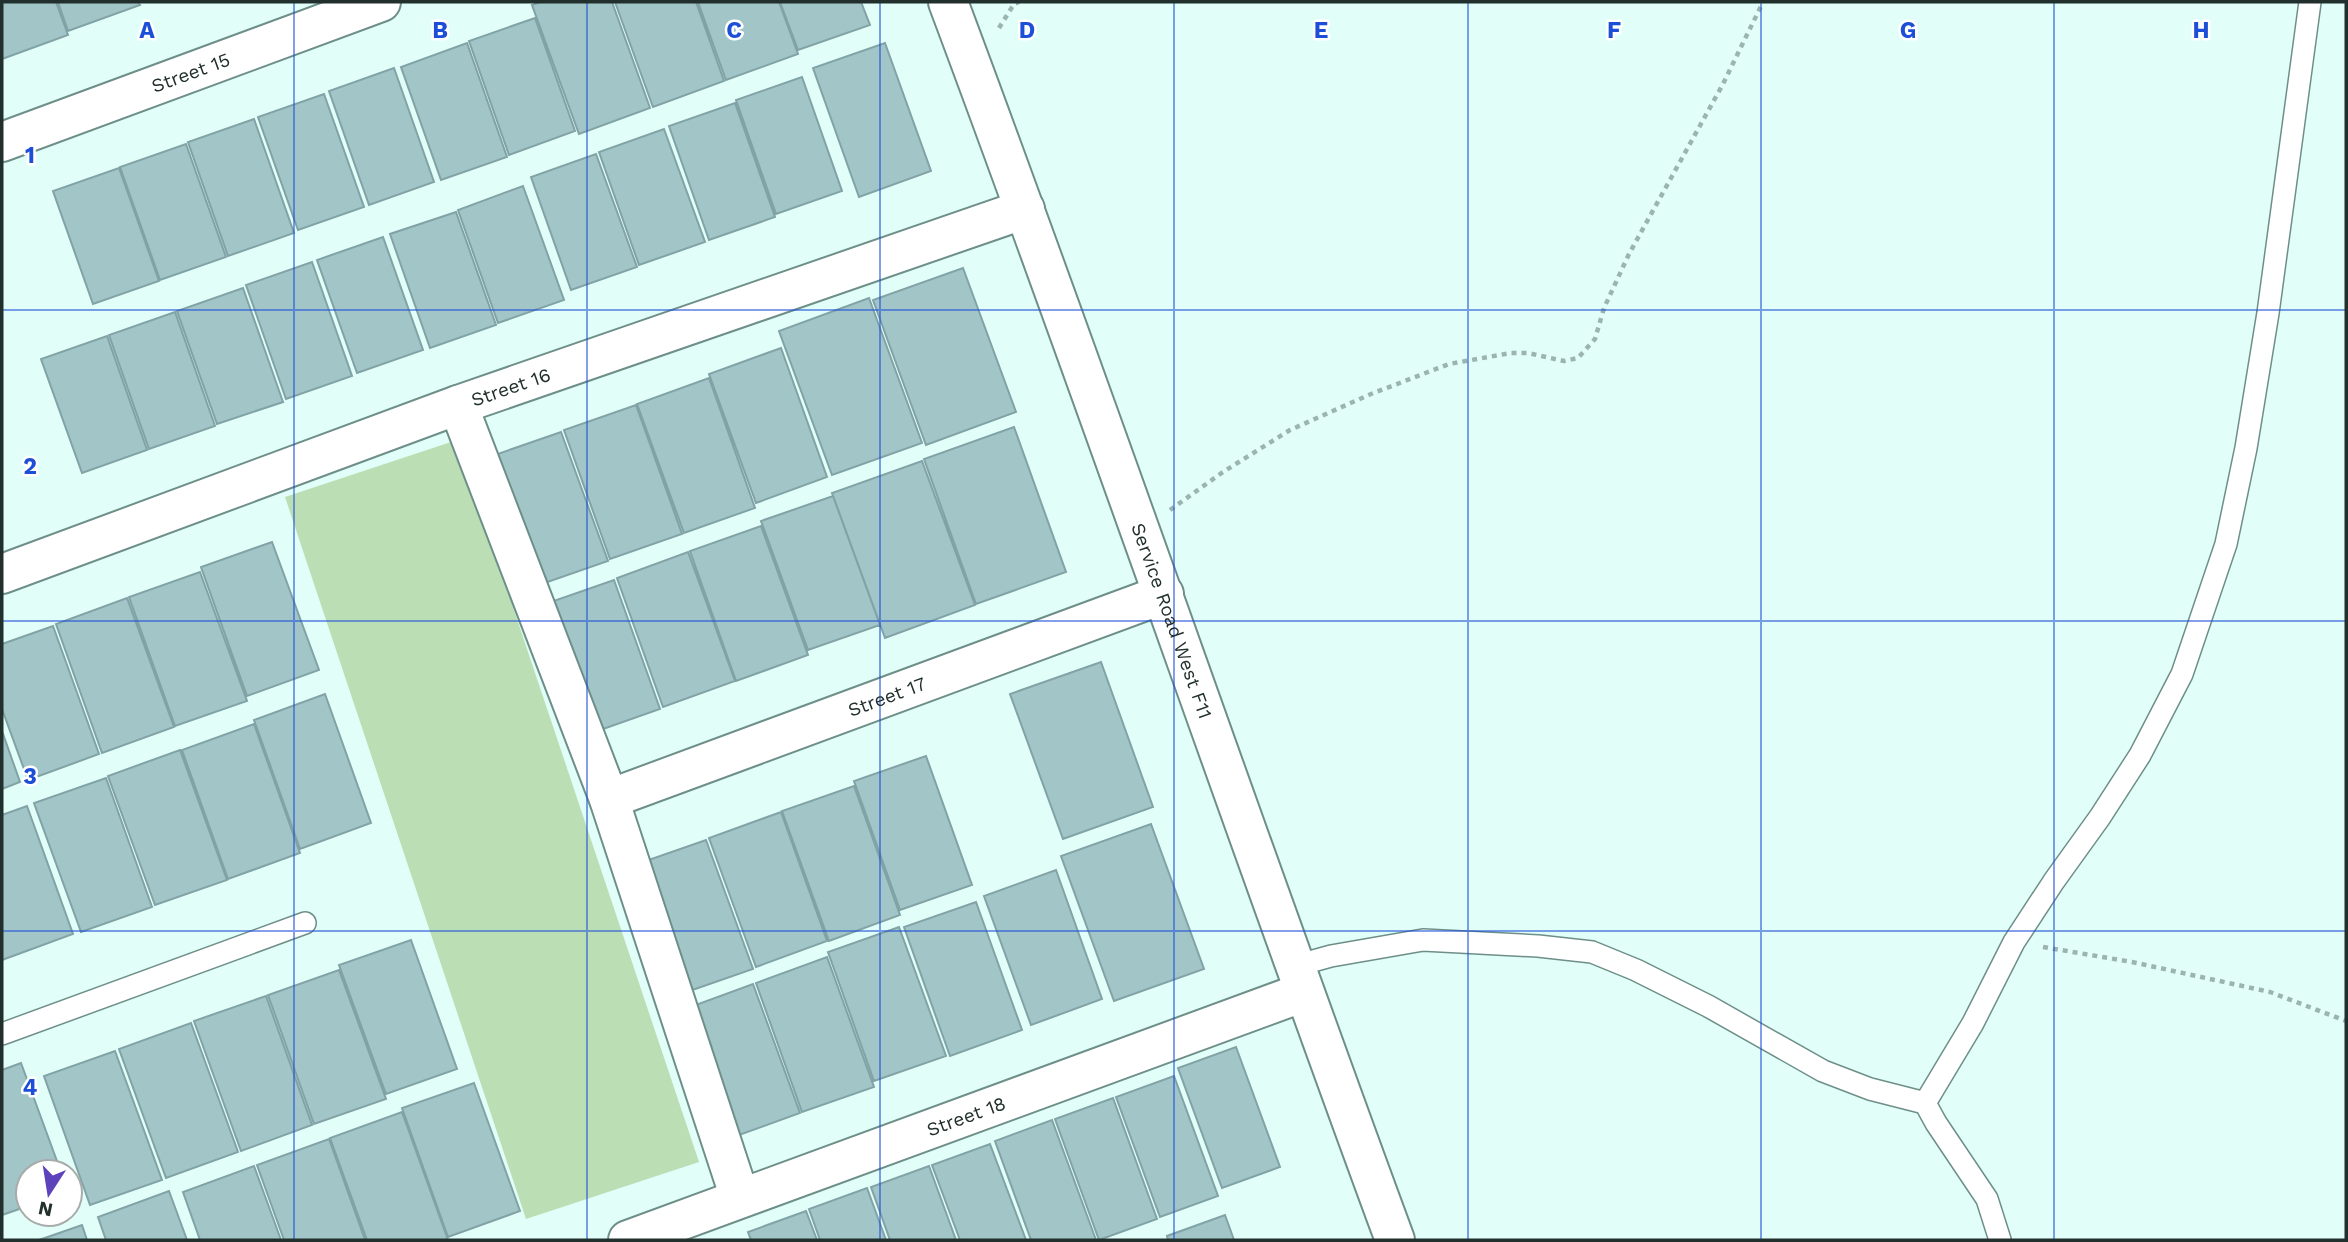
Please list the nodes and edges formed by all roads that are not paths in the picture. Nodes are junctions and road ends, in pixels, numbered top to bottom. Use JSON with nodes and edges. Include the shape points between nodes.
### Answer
{"nodes":[{"id":1,"x":381,"y":2,"type":"edge"},
{"id":2,"x":948,"y":2,"type":"edge"},
{"id":3,"x":2310,"y":2,"type":"edge"},
{"id":4,"x":2,"y":142,"type":"edge"},
{"id":5,"x":1025,"y":209,"type":"junction"},
{"id":6,"x":458,"y":404,"type":"junction"},
{"id":7,"x":2,"y":575,"type":"edge"},
{"id":8,"x":1164,"y":594,"type":"junction"},
{"id":9,"x":609,"y":799,"type":"junction"},
{"id":10,"x":305,"y":923,"type":"dead end"},
{"id":11,"x":1299,"y":979,"type":"junction"},
{"id":12,"x":2,"y":1034,"type":"edge"},
{"id":13,"x":1925,"y":1103,"type":"junction"},
{"id":14,"x":740,"y":1198,"type":"junction"},
{"id":15,"x":639,"y":1238,"type":"edge"},
{"id":16,"x":1395,"y":1240,"type":"edge"},
{"id":17,"x":2000,"y":1240,"type":"edge"}],
"edges":[{"from":1,"to":4,"type":"street","name":"Street 15"},
{"from":2,"to":5,"type":"street","name":"Service Road West F11"},
{"from":3,"to":13,"type":"lane","via":[[2246,448],[2226,544],[2182,674],[2140,755],[2014,942]]},
{"from":5,"to":6,"type":"street","name":"Street 16"},
{"from":5,"to":8,"type":"street","name":"Service Road West F11"},
{"from":6,"to":7,"type":"street","name":"Street 16"},
{"from":6,"to":9,"type":"street"},
{"from":8,"to":9,"type":"street","name":"Street 17"},
{"from":8,"to":11,"type":"street","name":"Service Road West F11"},
{"from":9,"to":14,"type":"street"},
{"from":10,"to":12,"type":"lane"},
{"from":11,"to":13,"type":"lane","via":[[1331,956],[1423,940],[1592,952],[1708,1006],[1823,1072]]},
{"from":11,"to":14,"type":"street","name":"Street 18"},
{"from":11,"to":16,"type":"street","name":"Service Road West F11"},
{"from":13,"to":17,"type":"lane","via":[[1987,1199]]},
{"from":14,"to":15,"type":"street","name":"Street 18"}]}
